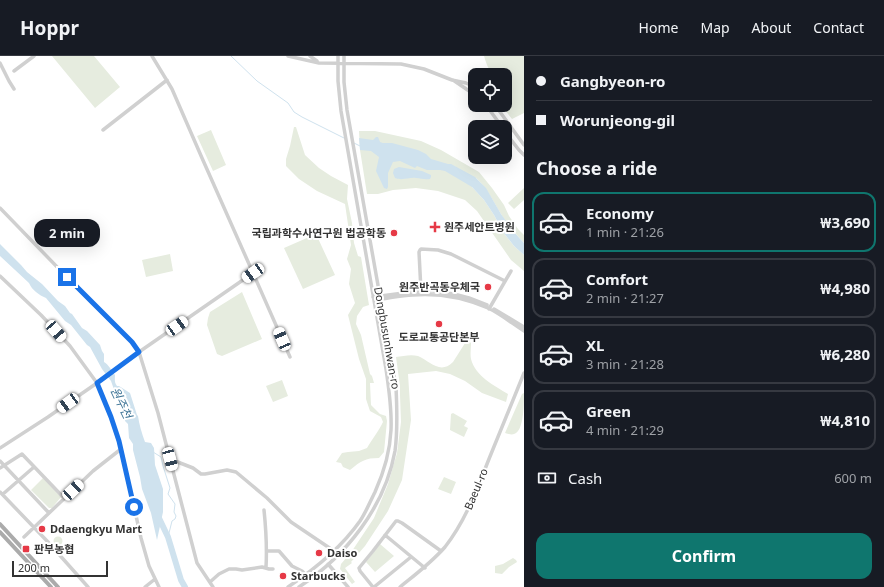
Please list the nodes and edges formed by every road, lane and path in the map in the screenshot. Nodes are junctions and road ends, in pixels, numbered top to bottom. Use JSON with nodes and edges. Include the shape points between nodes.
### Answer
{"nodes":[{"id":1,"x":34,"y":56,"type":"edge"},
{"id":2,"x":152,"y":56,"type":"edge"},
{"id":3,"x":288,"y":56,"type":"edge"},
{"id":4,"x":310,"y":56,"type":"edge"},
{"id":5,"x":338,"y":56,"type":"edge"},
{"id":6,"x":344,"y":56,"type":"edge"},
{"id":7,"x":0,"y":63,"type":"edge"},
{"id":8,"x":319,"y":63,"type":"junction"},
{"id":9,"x":338,"y":63,"type":"junction"},
{"id":10,"x":343,"y":64,"type":"junction"},
{"id":11,"x":14,"y":71,"type":"dead end"},
{"id":12,"x":167,"y":80,"type":"junction"},
{"id":13,"x":452,"y":80,"type":"junction"},
{"id":14,"x":468,"y":84,"type":"edge"},
{"id":15,"x":14,"y":89,"type":"dead end"},
{"id":16,"x":468,"y":90,"type":"edge"},
{"id":17,"x":500,"y":112,"type":"edge"},
{"id":18,"x":103,"y":130,"type":"dead end"},
{"id":19,"x":512,"y":141,"type":"edge"},
{"id":20,"x":524,"y":145,"type":"edge"},
{"id":21,"x":524,"y":155,"type":"edge"},
{"id":22,"x":0,"y":208,"type":"edge"},
{"id":23,"x":511,"y":271,"type":"dead end"},
{"id":24,"x":253,"y":273,"type":"junction"},
{"id":25,"x":0,"y":276,"type":"edge"},
{"id":26,"x":505,"y":281,"type":"junction"},
{"id":27,"x":421,"y":291,"type":"junction"},
{"id":28,"x":373,"y":298,"type":"junction"},
{"id":29,"x":380,"y":298,"type":"junction"},
{"id":30,"x":490,"y":308,"type":"junction"},
{"id":31,"x":524,"y":327,"type":"edge"},
{"id":32,"x":524,"y":331,"type":"edge"},
{"id":33,"x":138,"y":353,"type":"junction"},
{"id":34,"x":290,"y":357,"type":"dead end"},
{"id":35,"x":524,"y":373,"type":"edge"},
{"id":36,"x":99,"y":382,"type":"junction"},
{"id":37,"x":0,"y":448,"type":"edge"},
{"id":38,"x":121,"y":449,"type":"junction"},
{"id":39,"x":170,"y":459,"type":"junction"},
{"id":40,"x":0,"y":461,"type":"edge"},
{"id":41,"x":4,"y":466,"type":"junction"},
{"id":42,"x":34,"y":466,"type":"junction"},
{"id":43,"x":0,"y":468,"type":"edge"},
{"id":44,"x":18,"y":481,"type":"junction"},
{"id":45,"x":1,"y":493,"type":"edge"},
{"id":46,"x":64,"y":498,"type":"junction"},
{"id":47,"x":264,"y":510,"type":"dead end"},
{"id":48,"x":49,"y":513,"type":"junction"},
{"id":49,"x":0,"y":524,"type":"edge"},
{"id":50,"x":34,"y":527,"type":"junction"},
{"id":51,"x":0,"y":532,"type":"edge"},
{"id":52,"x":386,"y":535,"type":"junction"},
{"id":53,"x":24,"y":538,"type":"dead end"},
{"id":54,"x":266,"y":551,"type":"junction"},
{"id":55,"x":334,"y":551,"type":"junction"},
{"id":56,"x":441,"y":551,"type":"junction"},
{"id":57,"x":412,"y":556,"type":"junction"},
{"id":58,"x":324,"y":560,"type":"junction"},
{"id":59,"x":328,"y":564,"type":"junction"},
{"id":60,"x":266,"y":568,"type":"junction"},
{"id":61,"x":425,"y":568,"type":"junction"},
{"id":62,"x":273,"y":569,"type":"dead end"},
{"id":63,"x":306,"y":575,"type":"junction"},
{"id":64,"x":154,"y":579,"type":"junction"},
{"id":65,"x":210,"y":582,"type":"junction"},
{"id":66,"x":50,"y":587,"type":"edge"},
{"id":67,"x":58,"y":587,"type":"edge"},
{"id":68,"x":88,"y":587,"type":"edge"},
{"id":69,"x":145,"y":587,"type":"edge"},
{"id":70,"x":159,"y":587,"type":"edge"},
{"id":71,"x":213,"y":587,"type":"edge"},
{"id":72,"x":288,"y":587,"type":"edge"},
{"id":73,"x":298,"y":587,"type":"edge"},
{"id":74,"x":348,"y":587,"type":"edge"},
{"id":75,"x":373,"y":587,"type":"edge"},
{"id":76,"x":400,"y":587,"type":"edge"}],
"edges":[{"from":1,"to":11,"type":"street"},
{"from":2,"to":12,"type":"street"},
{"from":3,"to":8,"type":"street"},
{"from":4,"to":8,"type":"street"},
{"from":5,"to":9,"type":"street","name":"Dongbusunhwan-ro"},
{"from":6,"to":10,"type":"street","name":"Dongbusunhwan-ro"},
{"from":7,"to":15,"type":"street"},
{"from":8,"to":9,"type":"street"},
{"from":9,"to":10,"type":"street"},
{"from":9,"to":28,"type":"street","name":"Dongbusunhwan-ro","via":[[339,95]]},
{"from":10,"to":13,"type":"street","via":[[401,64],[424,69]]},
{"from":10,"to":29,"type":"street","name":"Dongbusunhwan-ro","via":[[354,151]]},
{"from":12,"to":18,"type":"street"},
{"from":12,"to":24,"type":"street"},
{"from":13,"to":14,"type":"street"},
{"from":13,"to":16,"type":"street"},
{"from":17,"to":20,"type":"street"},
{"from":19,"to":21,"type":"street"},
{"from":22,"to":33,"type":"street","via":[[132,342]]},
{"from":23,"to":26,"type":"street"},
{"from":24,"to":33,"type":"street"},
{"from":24,"to":34,"type":"street"},
{"from":25,"to":36,"type":"street","via":[[56,331]]},
{"from":26,"to":27,"type":"street","via":[[451,254],[438,250],[420,250]]},
{"from":26,"to":30,"type":"street"},
{"from":27,"to":29,"type":"street"},
{"from":27,"to":30,"type":"street","via":[[454,294]]},
{"from":28,"to":29,"type":"street"},
{"from":28,"to":55,"type":"street","name":"Dongbusunhwan-ro","via":[[390,394],[389,450],[369,506],[352,532]]},
{"from":29,"to":30,"type":"street","via":[[412,295],[448,296]]},
{"from":29,"to":59,"type":"street","name":"Dongbusunhwan-ro","via":[[396,387],[397,426],[394,455],[384,488],[364,524]]},
{"from":30,"to":31,"type":"street"},
{"from":30,"to":32,"type":"street"},
{"from":33,"to":36,"type":"street"},
{"from":33,"to":39,"type":"street"},
{"from":35,"to":56,"type":"street","name":"Baeul-ro","via":[[465,515]]},
{"from":36,"to":37,"type":"street"},
{"from":36,"to":38,"type":"street"},
{"from":38,"to":46,"type":"street"},
{"from":38,"to":64,"type":"street","via":[[141,538]]},
{"from":39,"to":55,"type":"street","via":[[201,474],[227,470],[236,472],[291,522]]},
{"from":39,"to":65,"type":"street","via":[[197,563]]},
{"from":40,"to":41,"type":"street"},
{"from":41,"to":42,"type":"street","via":[[22,454]]},
{"from":41,"to":43,"type":"street"},
{"from":41,"to":44,"type":"street"},
{"from":42,"to":44,"type":"street"},
{"from":42,"to":46,"type":"street"},
{"from":44,"to":45,"type":"street"},
{"from":44,"to":48,"type":"street"},
{"from":45,"to":50,"type":"street"},
{"from":46,"to":48,"type":"street"},
{"from":47,"to":54,"type":"street"},
{"from":48,"to":50,"type":"street"},
{"from":49,"to":67,"type":"main road"},
{"from":50,"to":53,"type":"street"},
{"from":50,"to":68,"type":"street"},
{"from":51,"to":66,"type":"main road"},
{"from":52,"to":56,"type":"street","via":[[398,521]]},
{"from":52,"to":57,"type":"street"},
{"from":52,"to":75,"type":"street","via":[[359,569]]},
{"from":54,"to":60,"type":"street"},
{"from":54,"to":63,"type":"street","via":[[279,551],[292,566]]},
{"from":55,"to":58,"type":"street","name":"Dongbusunhwan-ro"},
{"from":56,"to":61,"type":"street","name":"Baeul-ro"},
{"from":57,"to":61,"type":"street"},
{"from":57,"to":75,"type":"street"},
{"from":58,"to":59,"type":"street"},
{"from":58,"to":63,"type":"street","name":"Dongbusunhwan-ro"},
{"from":59,"to":73,"type":"street","name":"Dongbusunhwan-ro"},
{"from":59,"to":74,"type":"street"},
{"from":60,"to":62,"type":"street"},
{"from":60,"to":65,"type":"street","via":[[262,566],[242,570],[229,569]]},
{"from":61,"to":76,"type":"street","name":"Baeul-ro"},
{"from":63,"to":72,"type":"street","name":"Dongbusunhwan-ro"},
{"from":64,"to":69,"type":"street"},
{"from":64,"to":70,"type":"street"},
{"from":65,"to":71,"type":"street"}]}
